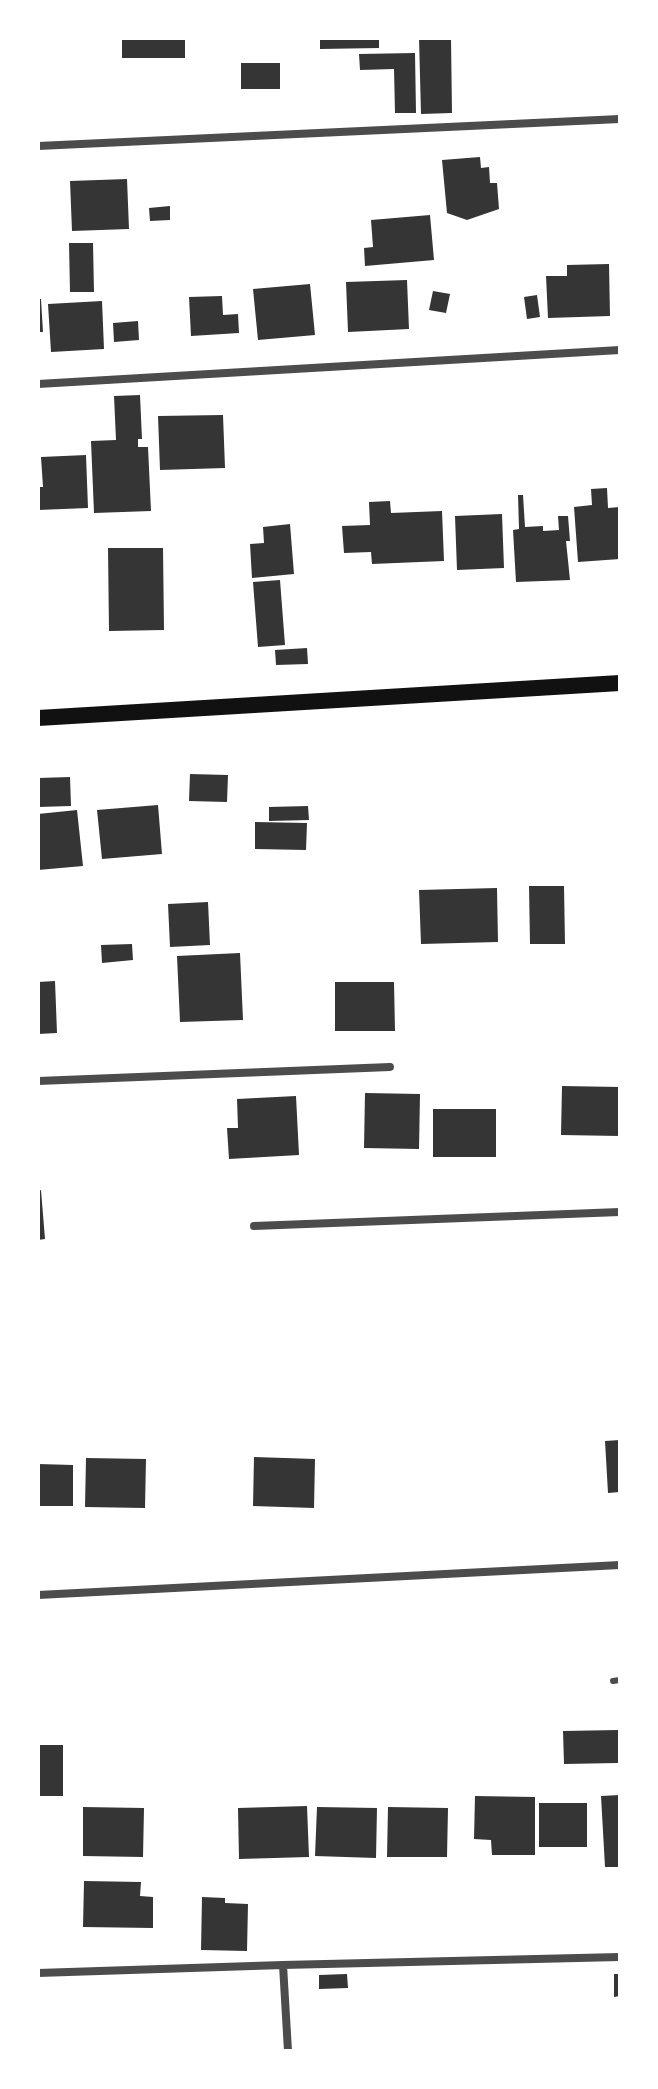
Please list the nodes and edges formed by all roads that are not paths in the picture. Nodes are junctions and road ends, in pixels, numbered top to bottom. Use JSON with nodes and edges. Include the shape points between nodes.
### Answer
{"nodes":[{"id":1,"x":620,"y":119,"type":"edge"},
{"id":2,"x":38,"y":146,"type":"edge"},
{"id":3,"x":620,"y":350,"type":"edge"},
{"id":4,"x":38,"y":384,"type":"edge"},
{"id":5,"x":620,"y":683,"type":"edge"},
{"id":6,"x":38,"y":718,"type":"edge"},
{"id":7,"x":390,"y":1067,"type":"dead end"},
{"id":8,"x":38,"y":1081,"type":"edge"},
{"id":9,"x":620,"y":1212,"type":"edge"},
{"id":10,"x":254,"y":1226,"type":"dead end"},
{"id":11,"x":620,"y":1565,"type":"edge"},
{"id":12,"x":38,"y":1595,"type":"edge"},
{"id":13,"x":620,"y":1957,"type":"edge"},
{"id":14,"x":283,"y":1965,"type":"junction"},
{"id":15,"x":38,"y":1973,"type":"edge"},
{"id":16,"x":288,"y":2051,"type":"edge"}],
"edges":[{"from":1,"to":2,"type":"street"},
{"from":3,"to":4,"type":"street"},
{"from":5,"to":6,"type":"main road"},
{"from":7,"to":8,"type":"street"},
{"from":9,"to":10,"type":"street"},
{"from":11,"to":12,"type":"street"},
{"from":13,"to":14,"type":"street"},
{"from":14,"to":15,"type":"street"},
{"from":14,"to":16,"type":"street"}]}
